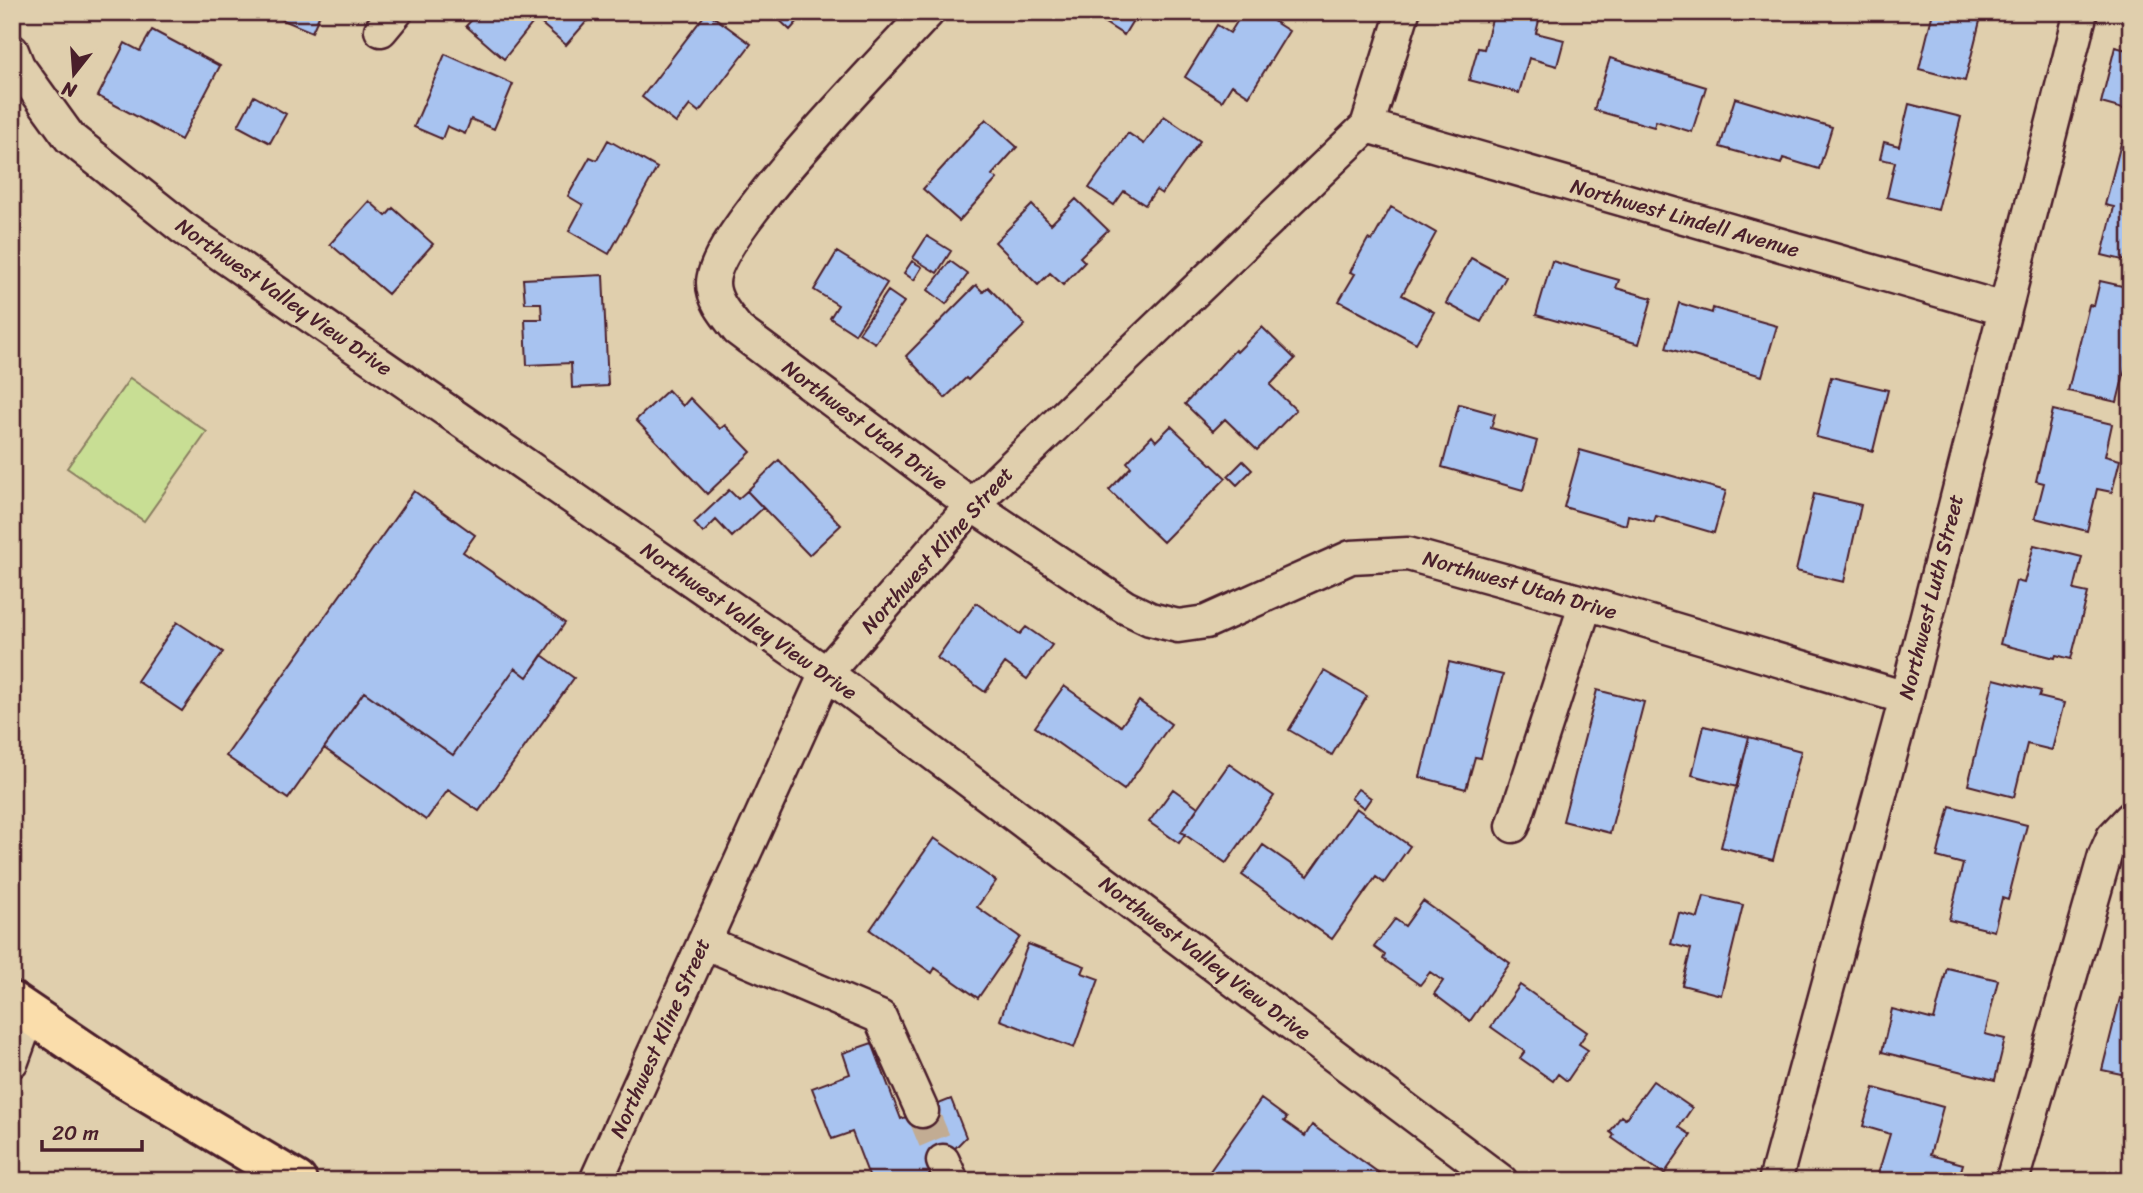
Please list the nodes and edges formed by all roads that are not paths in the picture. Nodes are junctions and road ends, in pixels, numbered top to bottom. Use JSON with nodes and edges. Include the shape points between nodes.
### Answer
{"nodes":[{"id":1,"x":928,"y":12,"type":"edge"},
{"id":2,"x":1403,"y":12,"type":"edge"},
{"id":3,"x":2081,"y":12,"type":"edge"},
{"id":4,"x":12,"y":51,"type":"edge"},
{"id":5,"x":1367,"y":126,"type":"junction"},
{"id":6,"x":2004,"y":309,"type":"junction"},
{"id":7,"x":972,"y":505,"type":"junction"},
{"id":8,"x":1587,"y":603,"type":"junction"},
{"id":9,"x":826,"y":673,"type":"junction"},
{"id":10,"x":1906,"y":698,"type":"junction"},
{"id":11,"x":2131,"y":818,"type":"edge"},
{"id":12,"x":1513,"y":826,"type":"dead end"},
{"id":13,"x":704,"y":942,"type":"junction"},
{"id":14,"x":21,"y":1008,"type":"edge"},
{"id":15,"x":12,"y":1061,"type":"edge"},
{"id":16,"x":922,"y":1111,"type":"tunnel mouth"},
{"id":17,"x":297,"y":1181,"type":"edge"},
{"id":18,"x":596,"y":1181,"type":"edge"},
{"id":19,"x":1501,"y":1181,"type":"edge"},
{"id":20,"x":1775,"y":1181,"type":"edge"},
{"id":21,"x":2012,"y":1181,"type":"edge"}],
"edges":[{"from":1,"to":7,"type":"street","name":"Northwest Utah Drive","via":[[783,172],[730,242],[713,284],[719,306],[738,330]]},
{"from":2,"to":5,"type":"street","name":"Northwest Kline Street"},
{"from":3,"to":6,"type":"street","name":"Northwest Luth Street"},
{"from":4,"to":9,"type":"street","name":"Northwest Valley View Drive","via":[[70,138],[183,228]]},
{"from":5,"to":6,"type":"street","name":"Northwest Lindell Avenue"},
{"from":5,"to":7,"type":"street","name":"Northwest Kline Street"},
{"from":6,"to":10,"type":"street","name":"Northwest Luth Street"},
{"from":7,"to":8,"type":"street","name":"Northwest Utah Drive","via":[[1125,607],[1178,626],[1206,622],[1351,557],[1377,555],[1408,554],[1444,562]]},
{"from":7,"to":9,"type":"street","name":"Northwest Kline Street"},
{"from":8,"to":10,"type":"street","name":"Northwest Utah Drive"},
{"from":8,"to":12,"type":"street"},
{"from":9,"to":13,"type":"street","name":"Northwest Kline Street"},
{"from":9,"to":19,"type":"street","name":"Northwest Valley View Drive"},
{"from":10,"to":20,"type":"street","name":"Northwest Luth Street"},
{"from":11,"to":21,"type":"street","via":[[2105,855]]},
{"from":13,"to":16,"type":"street","via":[[880,1017]]},
{"from":13,"to":18,"type":"street","name":"Northwest Kline Street"},
{"from":14,"to":15,"type":"street"},
{"from":14,"to":17,"type":"main road","via":[[126,1079]]}]}
